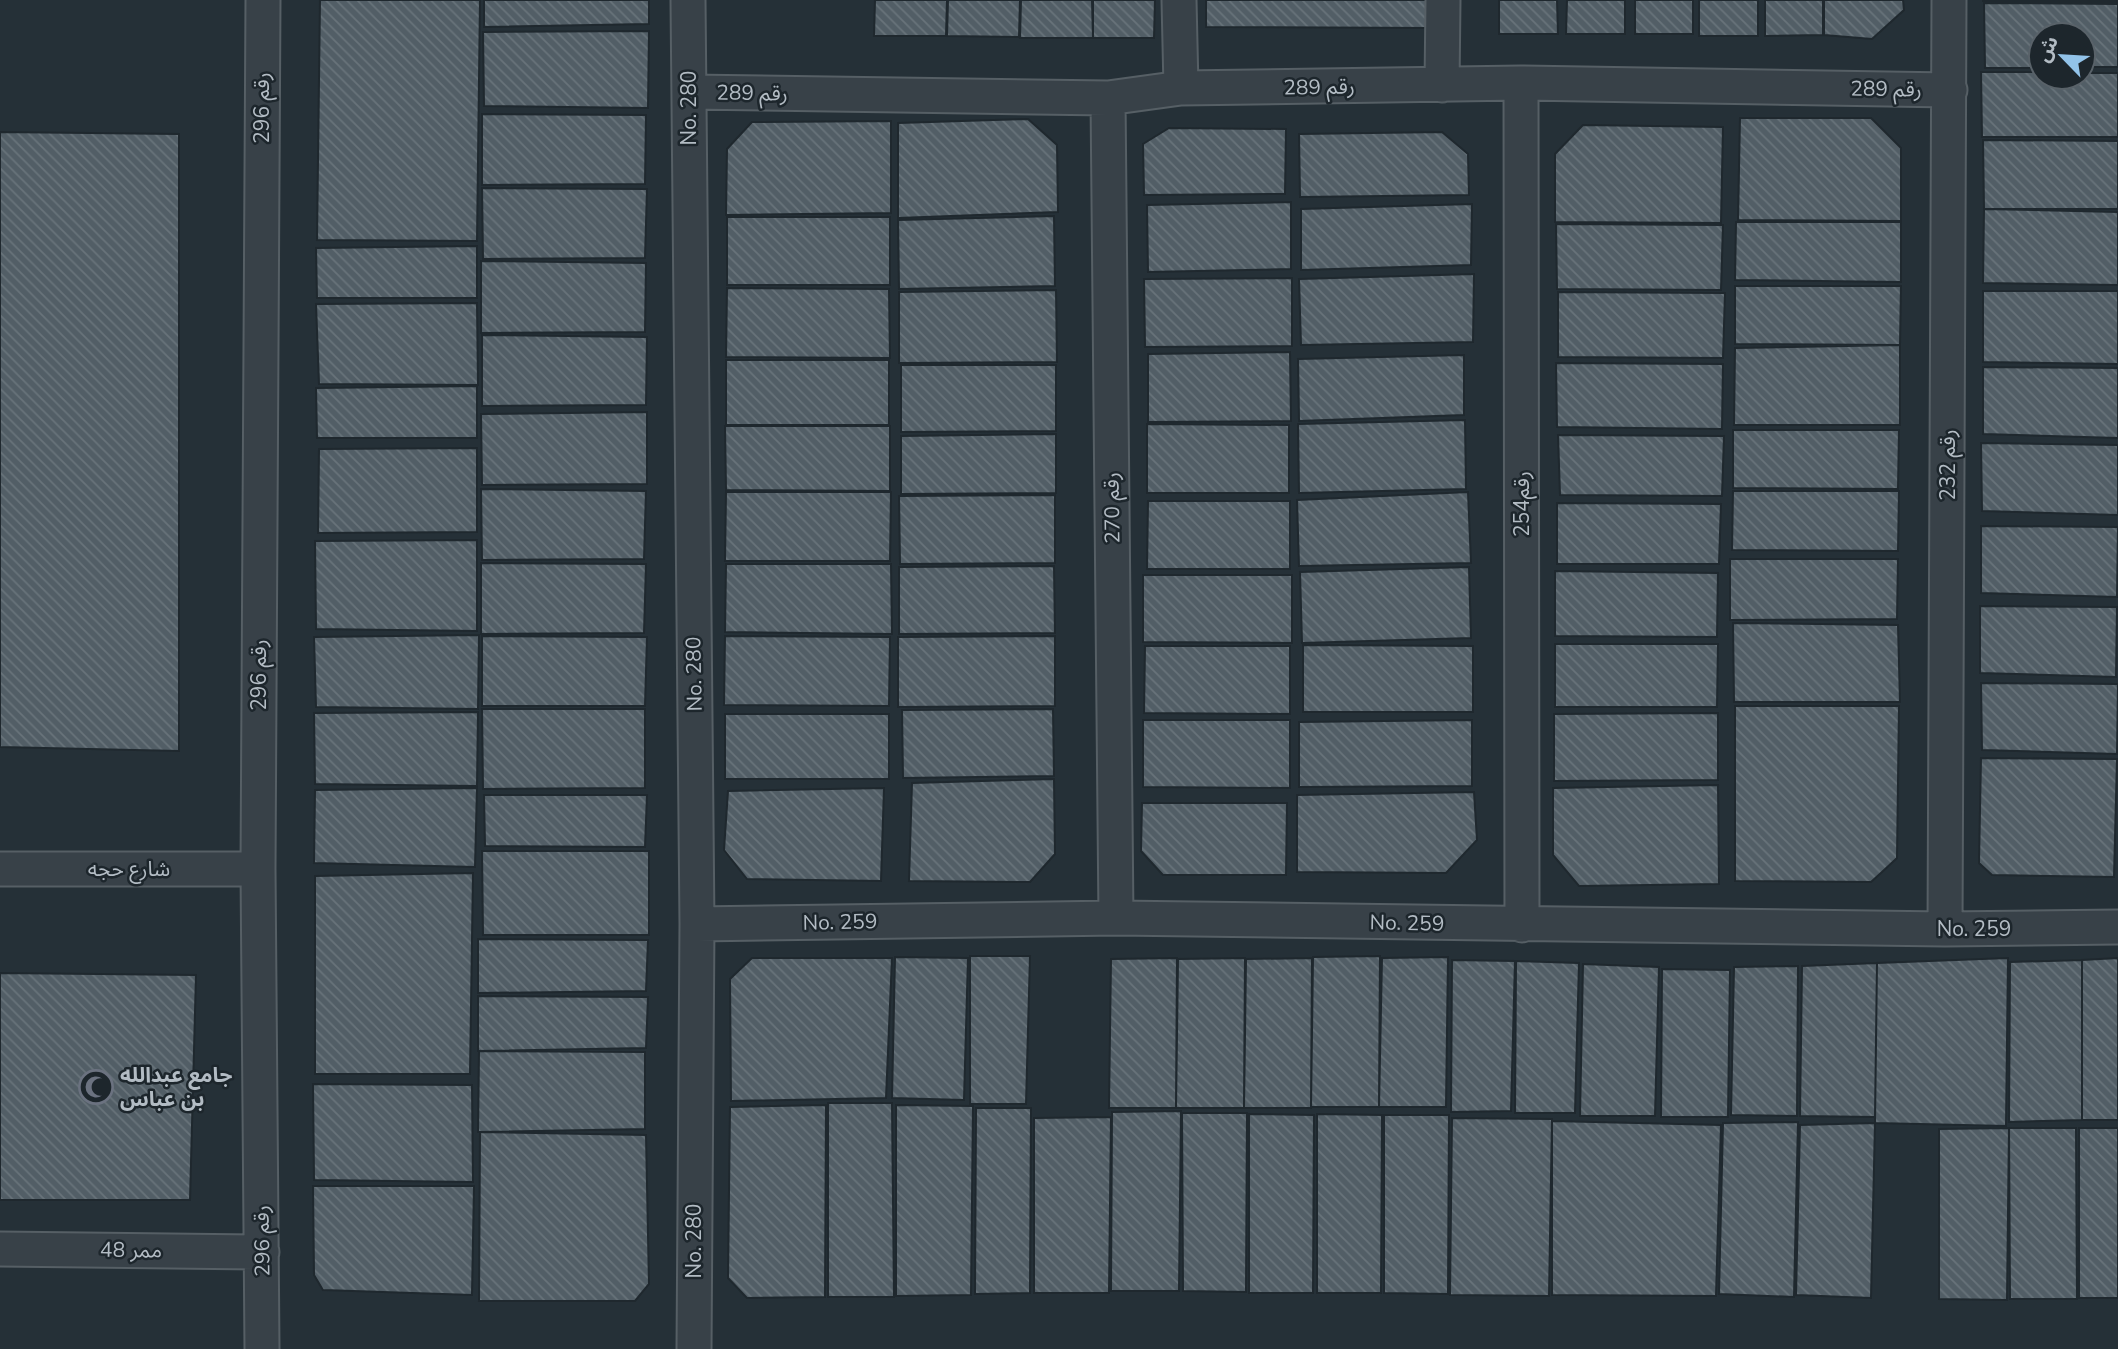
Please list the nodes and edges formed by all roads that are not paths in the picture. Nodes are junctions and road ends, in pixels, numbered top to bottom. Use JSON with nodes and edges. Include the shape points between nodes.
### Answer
{"nodes":[{"id":1,"x":262,"y":0,"type":"edge"},
{"id":2,"x":688,"y":0,"type":"edge"},
{"id":3,"x":1179,"y":0,"type":"edge"},
{"id":4,"x":1443,"y":0,"type":"edge"},
{"id":5,"x":1949,"y":0,"type":"edge"},
{"id":6,"x":1521,"y":83,"type":"junction"},
{"id":7,"x":1442,"y":85,"type":"junction"},
{"id":8,"x":1181,"y":88,"type":"junction"},
{"id":9,"x":1950,"y":90,"type":"junction"},
{"id":10,"x":689,"y":92,"type":"junction"},
{"id":11,"x":1108,"y":98,"type":"junction"},
{"id":12,"x":0,"y":869,"type":"edge"},
{"id":13,"x":258,"y":869,"type":"junction"},
{"id":14,"x":1116,"y":918,"type":"junction"},
{"id":15,"x":696,"y":924,"type":"junction"},
{"id":16,"x":1522,"y":925,"type":"junction"},
{"id":17,"x":2118,"y":927,"type":"edge"},
{"id":18,"x":1945,"y":929,"type":"junction"},
{"id":19,"x":0,"y":1249,"type":"edge"},
{"id":20,"x":262,"y":1252,"type":"junction"},
{"id":21,"x":262,"y":1349,"type":"edge"},
{"id":22,"x":694,"y":1349,"type":"edge"}],
"edges":[{"from":1,"to":13,"type":"street","name":"رقم 296"},
{"from":2,"to":10,"type":"street","name":"No. 280"},
{"from":3,"to":8,"type":"street"},
{"from":4,"to":7,"type":"street"},
{"from":5,"to":9,"type":"street","name":"رقم 232"},
{"from":6,"to":7,"type":"street","name":"رقم 289"},
{"from":6,"to":9,"type":"street","name":"رقم 289"},
{"from":6,"to":16,"type":"street","name":"رقم254"},
{"from":7,"to":8,"type":"street","name":"رقم 289"},
{"from":8,"to":11,"type":"street","name":"رقم 289"},
{"from":9,"to":18,"type":"street","name":"رقم 232"},
{"from":10,"to":11,"type":"street","name":"رقم 289"},
{"from":10,"to":15,"type":"street","name":"No. 280"},
{"from":11,"to":14,"type":"street","name":"رقم 270"},
{"from":12,"to":13,"type":"street","name":"شارع حجه"},
{"from":13,"to":20,"type":"street","name":"رقم 296"},
{"from":14,"to":15,"type":"street","name":"No. 259"},
{"from":14,"to":16,"type":"street","name":"No. 259"},
{"from":15,"to":22,"type":"street","name":"No. 280"},
{"from":16,"to":18,"type":"street","name":"No. 259"},
{"from":17,"to":18,"type":"street","name":"No. 259"},
{"from":19,"to":20,"type":"street","name":"ممر 48"},
{"from":20,"to":21,"type":"street","name":"رقم 296"}]}
